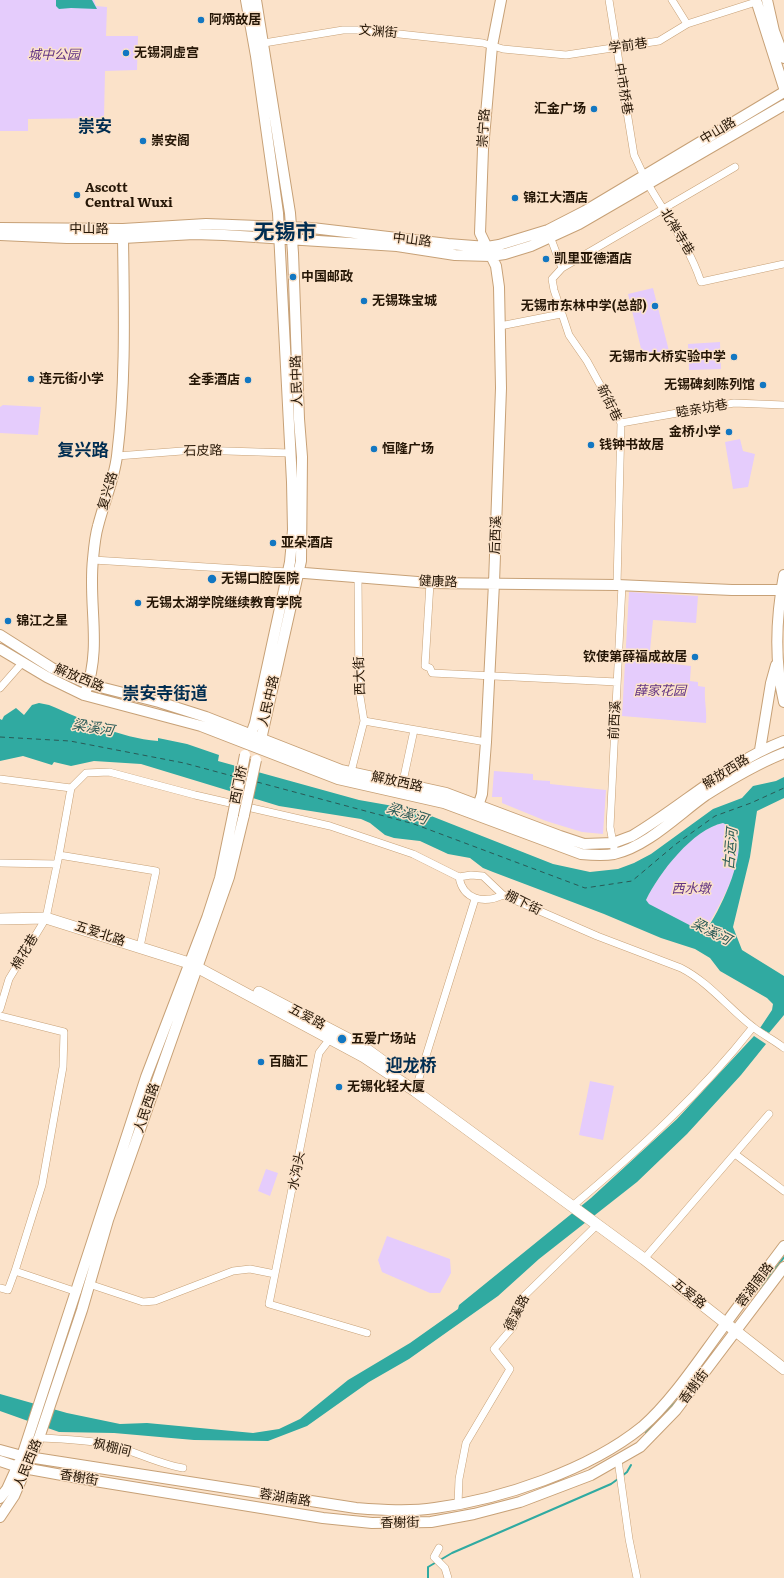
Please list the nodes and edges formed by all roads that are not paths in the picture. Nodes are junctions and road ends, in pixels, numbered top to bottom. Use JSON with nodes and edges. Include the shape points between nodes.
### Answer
{"nodes":[{"id":1,"x":246,"y":0,"type":"edge"},
{"id":2,"x":256,"y":0,"type":"edge"},
{"id":3,"x":502,"y":0,"type":"edge"},
{"id":4,"x":609,"y":0,"type":"edge"},
{"id":5,"x":672,"y":0,"type":"edge"},
{"id":6,"x":767,"y":0,"type":"edge"},
{"id":7,"x":756,"y":1,"type":"edge"},
{"id":8,"x":687,"y":24,"type":"junction"},
{"id":9,"x":264,"y":43,"type":"junction"},
{"id":10,"x":492,"y":46,"type":"junction"},
{"id":11,"x":616,"y":47,"type":"junction"},
{"id":12,"x":784,"y":58,"type":"edge"},
{"id":13,"x":784,"y":88,"type":"edge"},
{"id":14,"x":784,"y":92,"type":"edge"},
{"id":15,"x":784,"y":105,"type":"edge"},
{"id":16,"x":735,"y":167,"type":"dead end"},
{"id":17,"x":646,"y":180,"type":"junction"},
{"id":18,"x":663,"y":210,"type":"junction"},
{"id":19,"x":279,"y":227,"type":"junction"},
{"id":20,"x":291,"y":227,"type":"junction"},
{"id":21,"x":0,"y":228,"type":"edge"},
{"id":22,"x":0,"y":235,"type":"edge"},
{"id":23,"x":123,"y":238,"type":"junction"},
{"id":24,"x":551,"y":238,"type":"junction"},
{"id":25,"x":279,"y":239,"type":"junction"},
{"id":26,"x":292,"y":239,"type":"junction"},
{"id":27,"x":489,"y":251,"type":"junction"},
{"id":28,"x":784,"y":264,"type":"edge"},
{"id":29,"x":562,"y":268,"type":"junction"},
{"id":30,"x":561,"y":314,"type":"junction"},
{"id":31,"x":500,"y":326,"type":"junction"},
{"id":32,"x":784,"y":405,"type":"edge"},
{"id":33,"x":621,"y":423,"type":"junction"},
{"id":34,"x":290,"y":453,"type":"junction"},
{"id":35,"x":117,"y":456,"type":"junction"},
{"id":36,"x":93,"y":560,"type":"junction"},
{"id":37,"x":293,"y":572,"type":"junction"},
{"id":38,"x":784,"y":574,"type":"edge"},
{"id":39,"x":358,"y":577,"type":"junction"},
{"id":40,"x":430,"y":583,"type":"junction"},
{"id":41,"x":494,"y":583,"type":"junction"},
{"id":42,"x":620,"y":585,"type":"junction"},
{"id":43,"x":782,"y":590,"type":"edge"},
{"id":44,"x":0,"y":635,"type":"edge"},
{"id":45,"x":0,"y":649,"type":"edge"},
{"id":46,"x":778,"y":661,"type":"junction"},
{"id":47,"x":22,"y":662,"type":"junction"},
{"id":48,"x":489,"y":675,"type":"junction"},
{"id":49,"x":617,"y":682,"type":"junction"},
{"id":50,"x":88,"y":684,"type":"junction"},
{"id":51,"x":0,"y":688,"type":"edge"},
{"id":52,"x":84,"y":695,"type":"junction"},
{"id":53,"x":784,"y":702,"type":"edge"},
{"id":54,"x":364,"y":722,"type":"junction"},
{"id":55,"x":414,"y":730,"type":"junction"},
{"id":56,"x":255,"y":741,"type":"junction"},
{"id":57,"x":784,"y":741,"type":"edge"},
{"id":58,"x":486,"y":742,"type":"junction"},
{"id":59,"x":760,"y":750,"type":"junction"},
{"id":60,"x":784,"y":753,"type":"edge"},
{"id":61,"x":245,"y":755,"type":"joint"},
{"id":62,"x":256,"y":760,"type":"joint"},
{"id":63,"x":351,"y":772,"type":"junction"},
{"id":64,"x":0,"y":779,"type":"edge"},
{"id":65,"x":71,"y":788,"type":"junction"},
{"id":66,"x":401,"y":788,"type":"junction"},
{"id":67,"x":479,"y":804,"type":"junction"},
{"id":68,"x":475,"y":814,"type":"junction"},
{"id":69,"x":233,"y":815,"type":"joint"},
{"id":70,"x":244,"y":815,"type":"joint"},
{"id":71,"x":613,"y":843,"type":"junction"},
{"id":72,"x":615,"y":854,"type":"junction"},
{"id":73,"x":59,"y":855,"type":"junction"},
{"id":74,"x":0,"y":863,"type":"edge"},
{"id":75,"x":57,"y":864,"type":"junction"},
{"id":76,"x":459,"y":877,"type":"junction"},
{"id":77,"x":503,"y":895,"type":"junction"},
{"id":78,"x":475,"y":899,"type":"junction"},
{"id":79,"x":0,"y":913,"type":"edge"},
{"id":80,"x":46,"y":915,"type":"junction"},
{"id":81,"x":0,"y":919,"type":"edge"},
{"id":82,"x":141,"y":942,"type":"junction"},
{"id":83,"x":194,"y":962,"type":"junction"},
{"id":84,"x":0,"y":1009,"type":"edge"},
{"id":85,"x":0,"y":1016,"type":"edge"},
{"id":86,"x":753,"y":1027,"type":"junction"},
{"id":87,"x":329,"y":1040,"type":"junction"},
{"id":88,"x":784,"y":1048,"type":"edge"},
{"id":89,"x":416,"y":1088,"type":"junction"},
{"id":90,"x":769,"y":1114,"type":"dead end"},
{"id":91,"x":735,"y":1154,"type":"junction"},
{"id":92,"x":784,"y":1191,"type":"edge"},
{"id":93,"x":574,"y":1205,"type":"junction"},
{"id":94,"x":595,"y":1222,"type":"junction"},
{"id":95,"x":784,"y":1246,"type":"edge"},
{"id":96,"x":646,"y":1257,"type":"junction"},
{"id":97,"x":784,"y":1267,"type":"edge"},
{"id":98,"x":15,"y":1271,"type":"junction"},
{"id":99,"x":276,"y":1274,"type":"junction"},
{"id":100,"x":89,"y":1284,"type":"junction"},
{"id":101,"x":0,"y":1288,"type":"edge"},
{"id":102,"x":77,"y":1292,"type":"junction"},
{"id":103,"x":728,"y":1321,"type":"junction"},
{"id":104,"x":738,"y":1329,"type":"junction"},
{"id":105,"x":367,"y":1333,"type":"dead end"},
{"id":106,"x":784,"y":1360,"type":"edge"},
{"id":107,"x":784,"y":1369,"type":"edge"},
{"id":108,"x":46,"y":1399,"type":"junction"},
{"id":109,"x":37,"y":1433,"type":"junction"},
{"id":110,"x":0,"y":1450,"type":"edge"},
{"id":111,"x":27,"y":1456,"type":"junction"},
{"id":112,"x":0,"y":1461,"type":"edge"},
{"id":113,"x":618,"y":1464,"type":"junction"},
{"id":114,"x":22,"y":1468,"type":"junction"},
{"id":115,"x":183,"y":1468,"type":"dead end"},
{"id":116,"x":0,"y":1498,"type":"edge"},
{"id":117,"x":458,"y":1504,"type":"junction"},
{"id":118,"x":0,"y":1517,"type":"edge"},
{"id":119,"x":439,"y":1548,"type":"dead end"},
{"id":120,"x":448,"y":1578,"type":"edge"},
{"id":121,"x":637,"y":1578,"type":"edge"}],
"edges":[{"from":1,"to":19,"type":"main road","name":"人民中路","via":[[270,148]]},
{"from":2,"to":9,"type":"main road","name":"人民中路"},
{"from":3,"to":10,"type":"main road","name":"崇宁路"},
{"from":4,"to":11,"type":"street","name":"中市桥巷"},
{"from":5,"to":8,"type":"street"},
{"from":6,"to":12,"type":"main road","via":[[774,31]]},
{"from":7,"to":8,"type":"street","name":"学前巷"},
{"from":7,"to":13,"type":"main road"},
{"from":8,"to":11,"type":"street","name":"学前巷","via":[[659,41]]},
{"from":9,"to":10,"type":"street","name":"文渊街","via":[[343,30],[362,30]]},
{"from":9,"to":20,"type":"main road","name":"人民中路"},
{"from":10,"to":11,"type":"street","name":"学前巷","via":[[566,55]]},
{"from":10,"to":27,"type":"main road","name":"崇宁路","via":[[485,111],[480,234]]},
{"from":11,"to":17,"type":"street","name":"中市桥巷","via":[[634,155]]},
{"from":14,"to":17,"type":"main road","name":"中山路"},
{"from":15,"to":17,"type":"main road","name":"中山路"},
{"from":16,"to":18,"type":"street"},
{"from":17,"to":18,"type":"street","name":"北禅寺巷"},
{"from":17,"to":24,"type":"main road","name":"中山路","via":[[579,224]]},
{"from":17,"to":27,"type":"main road","name":"中山路","via":[[548,230]]},
{"from":18,"to":28,"type":"street","name":"北禅寺巷","via":[[695,262],[701,282]]},
{"from":18,"to":29,"type":"street"},
{"from":19,"to":20,"type":"main road","name":"中山路"},
{"from":19,"to":21,"type":"main road","name":"中山路","via":[[206,224],[123,229]]},
{"from":19,"to":25,"type":"main road","name":"人民中路"},
{"from":20,"to":26,"type":"main road","name":"人民中路"},
{"from":20,"to":27,"type":"main road","name":"中山路","via":[[448,244]]},
{"from":22,"to":23,"type":"main road","name":"中山路"},
{"from":23,"to":25,"type":"main road","name":"中山路","via":[[194,234]]},
{"from":23,"to":35,"type":"main road","name":"复兴路","via":[[123,403]]},
{"from":24,"to":27,"type":"main road","name":"中山路","via":[[511,252]]},
{"from":24,"to":29,"type":"street"},
{"from":25,"to":26,"type":"main road","name":"中山路"},
{"from":25,"to":34,"type":"main road","name":"人民中路"},
{"from":26,"to":27,"type":"main road","name":"中山路","via":[[397,246],[455,255]]},
{"from":26,"to":37,"type":"main road","name":"人民中路","via":[[302,457],[302,530]]},
{"from":27,"to":31,"type":"main road","name":"后西溪","via":[[496,266]]},
{"from":29,"to":30,"type":"street","name":"新街巷","via":[[552,280]]},
{"from":30,"to":31,"type":"street"},
{"from":30,"to":33,"type":"street","name":"新街巷","via":[[569,335],[587,361]]},
{"from":31,"to":41,"type":"main road","name":"后西溪","via":[[500,442]]},
{"from":32,"to":33,"type":"street","name":"睦亲坊巷","via":[[734,403]]},
{"from":33,"to":42,"type":"street","name":"新街巷"},
{"from":34,"to":35,"type":"street","name":"石皮路","via":[[195,450]]},
{"from":34,"to":37,"type":"main road","name":"人民中路"},
{"from":35,"to":36,"type":"main road","name":"复兴路","via":[[98,526]]},
{"from":36,"to":37,"type":"street","name":"健康路"},
{"from":36,"to":50,"type":"main road","name":"复兴路","via":[[94,652]]},
{"from":37,"to":39,"type":"main road","name":"健康路"},
{"from":37,"to":56,"type":"main road","name":"人民中路","via":[[255,723]]},
{"from":38,"to":43,"type":"main road"},
{"from":39,"to":40,"type":"main road","name":"健康路"},
{"from":39,"to":54,"type":"street","name":"西大街","via":[[359,690]]},
{"from":40,"to":41,"type":"main road","name":"健康路"},
{"from":40,"to":48,"type":"street","via":[[425,666],[430,668],[432,673]]},
{"from":41,"to":42,"type":"main road","name":"健康路"},
{"from":41,"to":48,"type":"main road","name":"后西溪"},
{"from":42,"to":43,"type":"main road","name":"健康路"},
{"from":42,"to":49,"type":"street","name":"前西溪"},
{"from":43,"to":46,"type":"main road","via":[[777,636]]},
{"from":44,"to":50,"type":"main road","name":"解放西路","via":[[52,668]]},
{"from":45,"to":47,"type":"main road","name":"解放西路"},
{"from":46,"to":53,"type":"main road"},
{"from":46,"to":59,"type":"main road","via":[[771,683]]},
{"from":47,"to":51,"type":"street"},
{"from":47,"to":52,"type":"main road","name":"解放西路"},
{"from":48,"to":49,"type":"street"},
{"from":48,"to":58,"type":"main road","name":"后西溪"},
{"from":49,"to":71,"type":"street","name":"前西溪","via":[[610,828]]},
{"from":50,"to":52,"type":"main road","name":"复兴路"},
{"from":50,"to":56,"type":"main road","name":"解放西路","via":[[158,702]]},
{"from":52,"to":56,"type":"main road","name":"解放西路"},
{"from":54,"to":55,"type":"street"},
{"from":54,"to":63,"type":"street","name":"西大街"},
{"from":55,"to":58,"type":"street"},
{"from":55,"to":66,"type":"street"},
{"from":56,"to":61,"type":"main road","name":"人民中路"},
{"from":56,"to":62,"type":"main road","name":"人民中路"},
{"from":56,"to":63,"type":"main road","name":"解放西路"},
{"from":56,"to":66,"type":"main road","name":"解放西路","via":[[338,779]]},
{"from":57,"to":59,"type":"main road","name":"解放西路"},
{"from":58,"to":67,"type":"main road","name":"后西溪"},
{"from":59,"to":71,"type":"main road","name":"解放西路","via":[[701,787],[648,827]]},
{"from":60,"to":72,"type":"main road","name":"解放西路","via":[[739,775],[642,842]]},
{"from":61,"to":69,"type":"main road","name":"西门桥","bridge":true},
{"from":62,"to":70,"type":"main road","name":"西门桥","bridge":true},
{"from":63,"to":66,"type":"main road","name":"解放西路"},
{"from":64,"to":65,"type":"street"},
{"from":65,"to":73,"type":"street","name":"棉花巷"},
{"from":65,"to":76,"type":"street","via":[[86,773],[108,772],[330,826],[413,854]]},
{"from":66,"to":67,"type":"main road","name":"解放西路","via":[[446,792]]},
{"from":66,"to":68,"type":"main road","name":"解放西路"},
{"from":67,"to":68,"type":"main road","name":"后西溪"},
{"from":67,"to":71,"type":"main road","name":"解放西路","via":[[584,844]]},
{"from":68,"to":72,"type":"main road","name":"解放西路","via":[[575,853],[598,856]]},
{"from":69,"to":83,"type":"main road","name":"人民西路","via":[[220,878]]},
{"from":70,"to":83,"type":"main road","name":"人民西路","via":[[229,878]]},
{"from":71,"to":72,"type":"street","name":"前西溪"},
{"from":73,"to":75,"type":"street","name":"棉花巷"},
{"from":73,"to":82,"type":"street","via":[[156,871]]},
{"from":74,"to":75,"type":"street"},
{"from":75,"to":80,"type":"street","name":"棉花巷"},
{"from":76,"to":77,"type":"street","name":"棚下街","via":[[483,876]]},
{"from":76,"to":78,"type":"street","via":[[465,890]]},
{"from":77,"to":78,"type":"street","via":[[491,900]]},
{"from":77,"to":86,"type":"street","name":"棚下街","via":[[694,974]]},
{"from":78,"to":89,"type":"street"},
{"from":79,"to":80,"type":"main road","name":"五爱路"},
{"from":80,"to":81,"type":"main road","name":"五爱北路"},
{"from":80,"to":82,"type":"main road","name":"五爱路"},
{"from":80,"to":83,"type":"main road","name":"五爱北路"},
{"from":80,"to":84,"type":"street","name":"棉花巷","via":[[9,979]]},
{"from":82,"to":83,"type":"main road","name":"五爱路"},
{"from":83,"to":87,"type":"main road","name":"五爱路"},
{"from":83,"to":89,"type":"main road","name":"五爱路","via":[[362,1046]]},
{"from":83,"to":100,"type":"main road","name":"人民西路"},
{"from":83,"to":102,"type":"main road","name":"人民西路","via":[[141,1092]]},
{"from":85,"to":98,"type":"street","via":[[64,1032],[62,1067],[42,1185]]},
{"from":86,"to":88,"type":"street","name":"棚下街"},
{"from":86,"to":93,"type":"street","via":[[728,1059],[657,1132]]},
{"from":87,"to":89,"type":"main road","name":"五爱路","via":[[364,1057]]},
{"from":87,"to":99,"type":"street","name":"水沟头","via":[[320,1053]]},
{"from":89,"to":93,"type":"main road","name":"五爱路"},
{"from":90,"to":91,"type":"street"},
{"from":91,"to":92,"type":"street"},
{"from":91,"to":96,"type":"street"},
{"from":93,"to":94,"type":"main road","name":"五爱路"},
{"from":94,"to":96,"type":"main road","name":"五爱路"},
{"from":94,"to":117,"type":"street","name":"德溪路","via":[[523,1297],[513,1327],[494,1349],[510,1369],[466,1443],[459,1480]]},
{"from":95,"to":103,"type":"main road","name":"蓉湖南路"},
{"from":96,"to":103,"type":"main road","name":"五爱路"},
{"from":97,"to":104,"type":"main road","name":"蓉湖南路"},
{"from":98,"to":101,"type":"street","via":[[8,1290]]},
{"from":98,"to":102,"type":"street"},
{"from":99,"to":100,"type":"street","via":[[250,1269],[233,1271],[155,1301],[143,1302]]},
{"from":99,"to":105,"type":"street","name":"水沟头","via":[[269,1304]]},
{"from":100,"to":108,"type":"main road","name":"人民西路"},
{"from":102,"to":108,"type":"main road","name":"人民西路"},
{"from":103,"to":104,"type":"main road","name":"五爱路"},
{"from":103,"to":117,"type":"main road","name":"蓉湖南路","via":[[660,1409],[642,1426],[611,1448],[568,1470],[517,1490]]},
{"from":104,"to":106,"type":"main road","name":"五爱路"},
{"from":104,"to":107,"type":"main road","name":"五爱路"},
{"from":104,"to":113,"type":"main road","name":"香榭街","via":[[676,1410],[640,1447]]},
{"from":108,"to":109,"type":"main road","name":"人民西路"},
{"from":109,"to":111,"type":"main road","name":"人民西路"},
{"from":109,"to":115,"type":"street","name":"枫棚间","via":[[107,1444],[166,1466]]},
{"from":110,"to":111,"type":"main road","name":"蓉湖南路"},
{"from":111,"to":114,"type":"main road","name":"人民西路"},
{"from":111,"to":117,"type":"main road","name":"蓉湖南路","via":[[356,1508],[398,1511]]},
{"from":112,"to":114,"type":"main road","name":"香榭街"},
{"from":113,"to":114,"type":"main road","name":"香榭街","via":[[520,1502],[474,1514],[431,1522],[379,1523],[323,1518]]},
{"from":113,"to":121,"type":"street"},
{"from":114,"to":116,"type":"main road","name":"人民西路"},
{"from":114,"to":118,"type":"main road","name":"人民西路","via":[[14,1496]]},
{"from":119,"to":120,"type":"street","via":[[434,1557],[445,1568]]}]}
